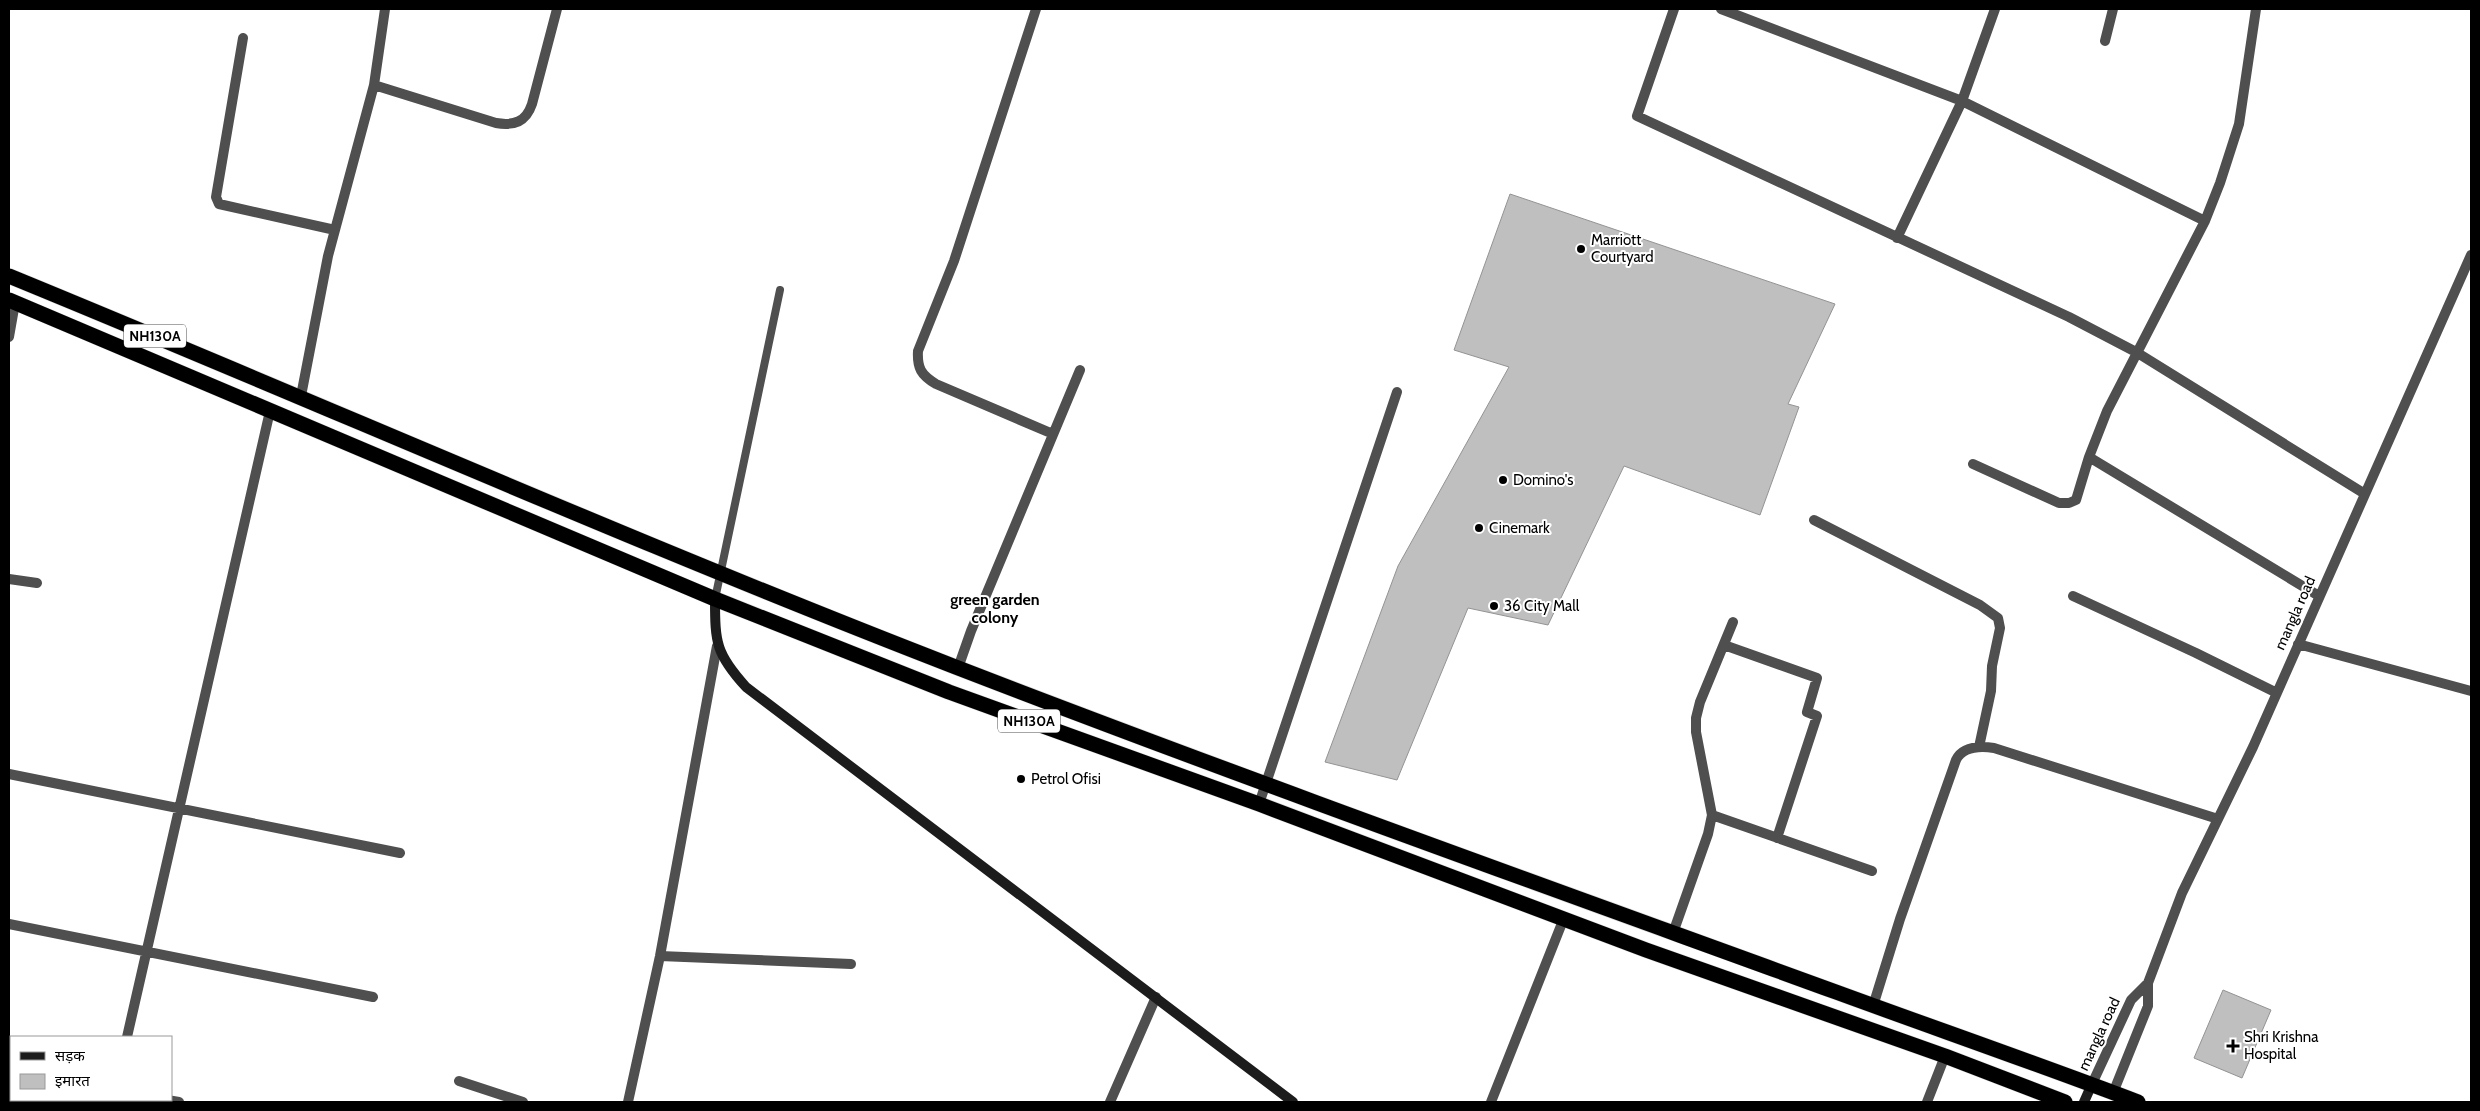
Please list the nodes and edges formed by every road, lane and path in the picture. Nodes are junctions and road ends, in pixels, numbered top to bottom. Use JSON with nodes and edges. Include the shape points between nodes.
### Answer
{"nodes":[{"id":1,"x":385,"y":9,"type":"edge"},
{"id":2,"x":557,"y":9,"type":"edge"},
{"id":3,"x":1036,"y":9,"type":"edge"},
{"id":4,"x":1674,"y":9,"type":"edge"},
{"id":5,"x":1721,"y":9,"type":"edge"},
{"id":6,"x":1995,"y":9,"type":"edge"},
{"id":7,"x":2114,"y":9,"type":"edge"},
{"id":8,"x":2256,"y":9,"type":"edge"},
{"id":9,"x":243,"y":38,"type":"dead end"},
{"id":10,"x":2105,"y":41,"type":"dead end"},
{"id":11,"x":374,"y":85,"type":"junction"},
{"id":12,"x":1962,"y":101,"type":"junction"},
{"id":13,"x":2205,"y":221,"type":"junction"},
{"id":14,"x":335,"y":230,"type":"junction"},
{"id":15,"x":1897,"y":238,"type":"junction"},
{"id":16,"x":2471,"y":255,"type":"edge"},
{"id":17,"x":9,"y":276,"type":"edge"},
{"id":18,"x":780,"y":290,"type":"dead end"},
{"id":19,"x":12,"y":301,"type":"edge"},
{"id":20,"x":9,"y":337,"type":"edge"},
{"id":21,"x":2136,"y":352,"type":"junction"},
{"id":22,"x":1080,"y":370,"type":"dead end"},
{"id":23,"x":1397,"y":392,"type":"dead end"},
{"id":24,"x":301,"y":396,"type":"junction"},
{"id":25,"x":270,"y":411,"type":"junction"},
{"id":26,"x":1053,"y":434,"type":"junction"},
{"id":27,"x":2089,"y":457,"type":"junction"},
{"id":28,"x":1973,"y":464,"type":"dead end"},
{"id":29,"x":2365,"y":494,"type":"junction"},
{"id":30,"x":1814,"y":520,"type":"dead end"},
{"id":31,"x":720,"y":575,"type":"junction"},
{"id":32,"x":9,"y":579,"type":"edge"},
{"id":33,"x":36,"y":583,"type":"dead end"},
{"id":34,"x":2072,"y":596,"type":"dead end"},
{"id":35,"x":2319,"y":596,"type":"junction"},
{"id":36,"x":715,"y":599,"type":"junction"},
{"id":37,"x":1733,"y":622,"type":"dead end"},
{"id":38,"x":2298,"y":644,"type":"junction"},
{"id":39,"x":1724,"y":645,"type":"junction"},
{"id":40,"x":717,"y":646,"type":"junction"},
{"id":41,"x":958,"y":668,"type":"junction"},
{"id":42,"x":2471,"y":690,"type":"edge"},
{"id":43,"x":2277,"y":693,"type":"junction"},
{"id":44,"x":1979,"y":747,"type":"junction"},
{"id":45,"x":9,"y":774,"type":"edge"},
{"id":46,"x":1266,"y":784,"type":"junction"},
{"id":47,"x":1260,"y":804,"type":"junction"},
{"id":48,"x":181,"y":807,"type":"junction"},
{"id":49,"x":1712,"y":815,"type":"junction"},
{"id":50,"x":2218,"y":819,"type":"junction"},
{"id":51,"x":1777,"y":838,"type":"junction"},
{"id":52,"x":400,"y":853,"type":"dead end"},
{"id":53,"x":1872,"y":871,"type":"dead end"},
{"id":54,"x":1564,"y":918,"type":"junction"},
{"id":55,"x":9,"y":924,"type":"edge"},
{"id":56,"x":1654,"y":926,"type":"junction"},
{"id":57,"x":1673,"y":933,"type":"junction"},
{"id":58,"x":1646,"y":950,"type":"junction"},
{"id":59,"x":147,"y":953,"type":"junction"},
{"id":60,"x":660,"y":956,"type":"junction"},
{"id":61,"x":851,"y":964,"type":"dead end"},
{"id":62,"x":2148,"y":983,"type":"junction"},
{"id":63,"x":373,"y":997,"type":"dead end"},
{"id":64,"x":1156,"y":997,"type":"junction"},
{"id":65,"x":1873,"y":1006,"type":"junction"},
{"id":66,"x":127,"y":1036,"type":"edge"},
{"id":67,"x":1945,"y":1056,"type":"junction"},
{"id":68,"x":459,"y":1081,"type":"dead end"},
{"id":69,"x":2092,"y":1084,"type":"junction"},
{"id":70,"x":2112,"y":1097,"type":"edge"},
{"id":71,"x":523,"y":1102,"type":"edge"},
{"id":72,"x":628,"y":1102,"type":"edge"},
{"id":73,"x":1110,"y":1102,"type":"edge"},
{"id":74,"x":1293,"y":1102,"type":"edge"},
{"id":75,"x":1491,"y":1102,"type":"edge"},
{"id":76,"x":1928,"y":1102,"type":"edge"},
{"id":77,"x":2065,"y":1102,"type":"edge"},
{"id":78,"x":2084,"y":1102,"type":"edge"},
{"id":79,"x":2138,"y":1102,"type":"edge"}],
"edges":[{"from":1,"to":11,"type":"street"},
{"from":2,"to":11,"type":"street","via":[[532,104],[521,121],[496,123]]},
{"from":3,"to":26,"type":"street","via":[[957,253],[918,351],[917,362],[920,373],[936,384]]},
{"from":4,"to":15,"type":"street","via":[[1637,116]]},
{"from":5,"to":12,"type":"street"},
{"from":6,"to":12,"type":"street"},
{"from":7,"to":10,"type":"street"},
{"from":8,"to":13,"type":"street","via":[[2234,142]]},
{"from":9,"to":14,"type":"street","via":[[216,197],[219,204]]},
{"from":11,"to":14,"type":"street"},
{"from":12,"to":13,"type":"street"},
{"from":12,"to":15,"type":"street"},
{"from":13,"to":21,"type":"street"},
{"from":14,"to":24,"type":"street"},
{"from":15,"to":21,"type":"street","via":[[2069,317]]},
{"from":16,"to":29,"type":"street","name":"mangla road"},
{"from":17,"to":24,"type":"highway","number":"NH130A"},
{"from":18,"to":31,"type":"lane"},
{"from":19,"to":20,"type":"street"},
{"from":19,"to":25,"type":"highway","number":"NH130A"},
{"from":21,"to":27,"type":"street"},
{"from":21,"to":29,"type":"street"},
{"from":22,"to":26,"type":"street"},
{"from":23,"to":46,"type":"street"},
{"from":24,"to":31,"type":"highway","number":"NH130A"},
{"from":25,"to":36,"type":"highway","number":"NH130A"},
{"from":25,"to":48,"type":"street"},
{"from":26,"to":41,"type":"street"},
{"from":27,"to":28,"type":"street","via":[[2079,495],[2064,504]]},
{"from":27,"to":35,"type":"street"},
{"from":29,"to":35,"type":"street","name":"mangla road"},
{"from":30,"to":44,"type":"street","via":[[1980,605],[1998,618],[2000,628],[1991,691]]},
{"from":31,"to":36,"type":"lane"},
{"from":31,"to":41,"type":"highway","number":"NH130A"},
{"from":32,"to":33,"type":"street"},
{"from":34,"to":43,"type":"street"},
{"from":35,"to":38,"type":"street","name":"mangla road"},
{"from":36,"to":40,"type":"street"},
{"from":36,"to":47,"type":"highway","number":"NH130A","via":[[949,692]]},
{"from":37,"to":39,"type":"street"},
{"from":38,"to":42,"type":"street"},
{"from":38,"to":43,"type":"street","name":"mangla road"},
{"from":39,"to":49,"type":"street","via":[[1696,718]]},
{"from":39,"to":51,"type":"street","via":[[1817,678],[1807,712],[1817,716]]},
{"from":40,"to":60,"type":"street"},
{"from":40,"to":64,"type":"street","via":[[723,659],[746,687]]},
{"from":41,"to":46,"type":"highway","number":"NH130A"},
{"from":43,"to":50,"type":"street","name":"mangla road"},
{"from":44,"to":50,"type":"street","via":[[1994,748]]},
{"from":44,"to":65,"type":"street","via":[[1961,752],[1956,760]]},
{"from":45,"to":48,"type":"street"},
{"from":46,"to":47,"type":"street"},
{"from":46,"to":56,"type":"highway","number":"NH130A"},
{"from":47,"to":54,"type":"highway","number":"NH130A"},
{"from":48,"to":52,"type":"street"},
{"from":48,"to":59,"type":"street"},
{"from":49,"to":51,"type":"street"},
{"from":49,"to":57,"type":"street"},
{"from":50,"to":62,"type":"street","name":"mangla road","via":[[2182,892]]},
{"from":51,"to":53,"type":"street"},
{"from":54,"to":58,"type":"highway","number":"NH130A"},
{"from":54,"to":75,"type":"street"},
{"from":55,"to":59,"type":"street"},
{"from":56,"to":57,"type":"highway","number":"NH130A"},
{"from":56,"to":58,"type":"highway"},
{"from":57,"to":65,"type":"highway","number":"NH130A"},
{"from":58,"to":67,"type":"highway","number":"NH130A"},
{"from":59,"to":63,"type":"street"},
{"from":59,"to":66,"type":"street"},
{"from":60,"to":61,"type":"street"},
{"from":60,"to":72,"type":"street"},
{"from":62,"to":69,"type":"street","name":"mangla road","via":[[2131,1000]]},
{"from":62,"to":70,"type":"street","name":"mangla road","via":[[2148,1006]]},
{"from":64,"to":73,"type":"street"},
{"from":64,"to":74,"type":"street"},
{"from":65,"to":69,"type":"highway","number":"NH130A"},
{"from":67,"to":76,"type":"street"},
{"from":67,"to":77,"type":"highway","number":"NH130A"},
{"from":68,"to":71,"type":"street"},
{"from":69,"to":70,"type":"highway","number":"NH130A"},
{"from":69,"to":78,"type":"street","name":"mangla road"},
{"from":70,"to":79,"type":"highway","number":"NH130A"}]}
